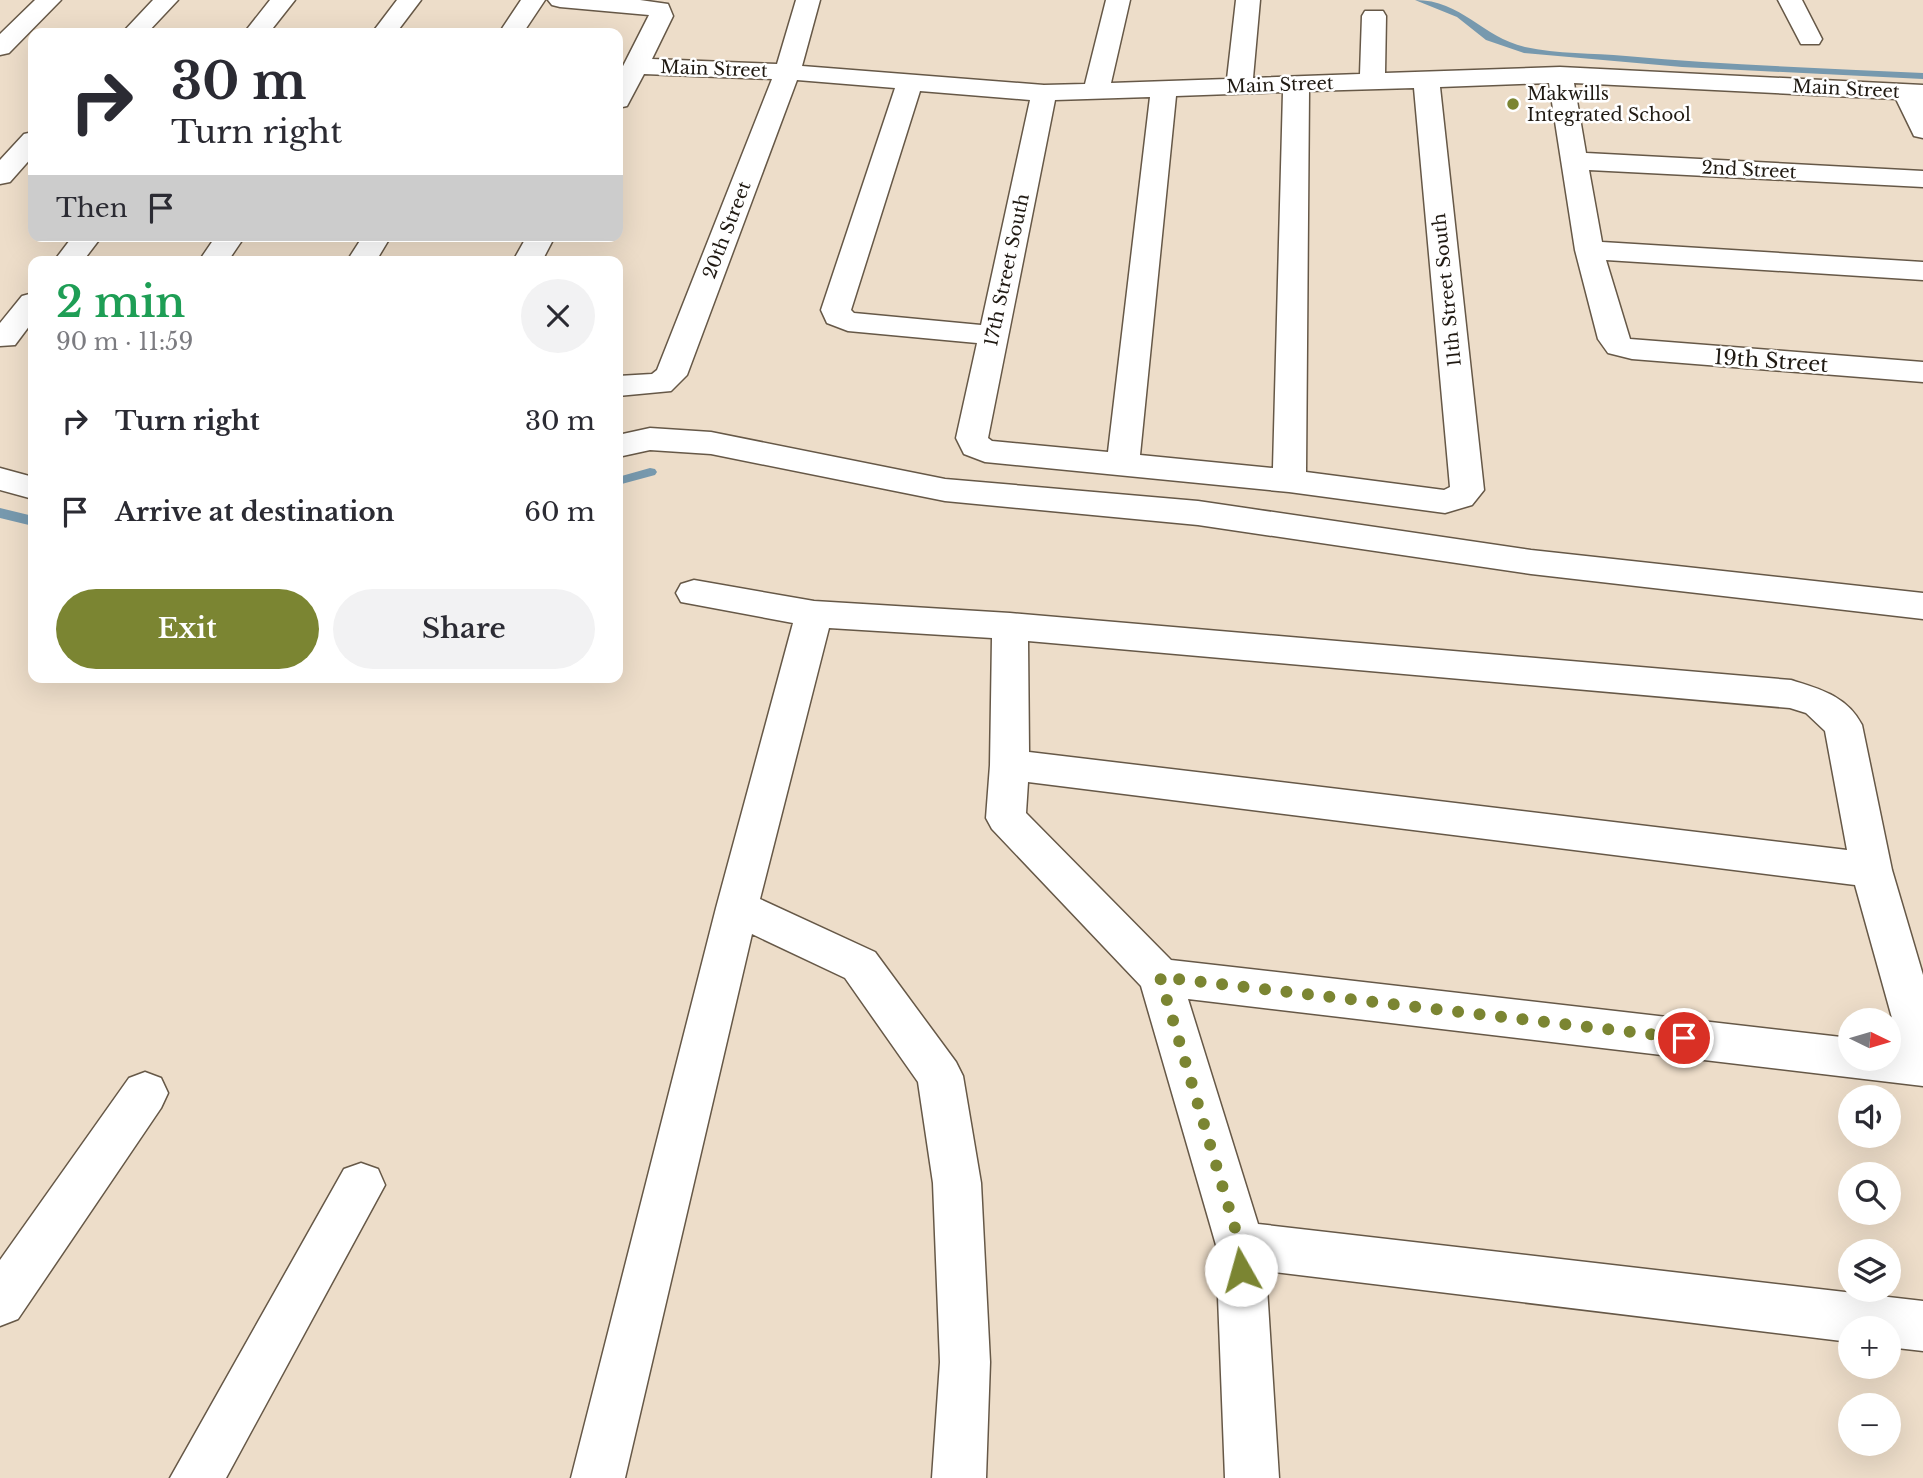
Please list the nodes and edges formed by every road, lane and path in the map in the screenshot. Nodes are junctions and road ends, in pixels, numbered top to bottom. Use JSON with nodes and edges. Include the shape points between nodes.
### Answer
{"nodes":[{"id":1,"x":49,"y":0,"type":"edge"},
{"id":2,"x":166,"y":0,"type":"edge"},
{"id":3,"x":283,"y":0,"type":"edge"},
{"id":4,"x":410,"y":0,"type":"edge"},
{"id":5,"x":533,"y":0,"type":"edge"},
{"id":6,"x":560,"y":0,"type":"edge"},
{"id":7,"x":808,"y":0,"type":"edge"},
{"id":8,"x":1118,"y":0,"type":"edge"},
{"id":9,"x":1248,"y":0,"type":"edge"},
{"id":10,"x":1790,"y":0,"type":"edge"},
{"id":11,"x":1374,"y":16,"type":"dead end"},
{"id":12,"x":139,"y":28,"type":"edge"},
{"id":13,"x":260,"y":28,"type":"edge"},
{"id":14,"x":388,"y":28,"type":"edge"},
{"id":15,"x":514,"y":28,"type":"edge"},
{"id":16,"x":1810,"y":39,"type":"dead end"},
{"id":17,"x":0,"y":48,"type":"edge"},
{"id":18,"x":636,"y":66,"type":"junction"},
{"id":19,"x":787,"y":72,"type":"junction"},
{"id":20,"x":1560,"y":75,"type":"junction"},
{"id":21,"x":1426,"y":80,"type":"junction"},
{"id":22,"x":910,"y":82,"type":"junction"},
{"id":23,"x":1372,"y":82,"type":"junction"},
{"id":24,"x":1296,"y":84,"type":"junction"},
{"id":25,"x":1239,"y":86,"type":"junction"},
{"id":26,"x":1164,"y":89,"type":"junction"},
{"id":27,"x":623,"y":91,"type":"edge"},
{"id":28,"x":1096,"y":91,"type":"junction"},
{"id":29,"x":1914,"y":92,"type":"edge"},
{"id":30,"x":1044,"y":93,"type":"junction"},
{"id":31,"x":1923,"y":130,"type":"edge"},
{"id":32,"x":28,"y":146,"type":"edge"},
{"id":33,"x":1575,"y":161,"type":"junction"},
{"id":34,"x":0,"y":176,"type":"edge"},
{"id":35,"x":1923,"y":179,"type":"edge"},
{"id":36,"x":83,"y":242,"type":"edge"},
{"id":37,"x":1589,"y":250,"type":"junction"},
{"id":38,"x":72,"y":256,"type":"edge"},
{"id":39,"x":1923,"y":271,"type":"edge"},
{"id":40,"x":28,"y":311,"type":"edge"},
{"id":41,"x":994,"y":335,"type":"junction"},
{"id":42,"x":12,"y":338,"type":"edge"},
{"id":43,"x":1923,"y":373,"type":"edge"},
{"id":44,"x":623,"y":386,"type":"edge"},
{"id":45,"x":623,"y":445,"type":"edge"},
{"id":46,"x":1123,"y":464,"type":"junction"},
{"id":47,"x":0,"y":479,"type":"edge"},
{"id":48,"x":1289,"y":481,"type":"junction"},
{"id":49,"x":28,"y":487,"type":"edge"},
{"id":50,"x":694,"y":593,"type":"dead end"},
{"id":51,"x":1913,"y":605,"type":"edge"},
{"id":52,"x":814,"y":614,"type":"junction"},
{"id":53,"x":1010,"y":626,"type":"junction"},
{"id":54,"x":1010,"y":765,"type":"junction"},
{"id":55,"x":1871,"y":870,"type":"junction"},
{"id":56,"x":737,"y":908,"type":"junction"},
{"id":57,"x":1160,"y":977,"type":"junction"},
{"id":58,"x":1923,"y":1050,"type":"edge"},
{"id":59,"x":1838,"y":1057,"type":"edge"},
{"id":60,"x":1901,"y":1064,"type":"edge"},
{"id":61,"x":1923,"y":1066,"type":"edge"},
{"id":62,"x":145,"y":1093,"type":"dead end"},
{"id":63,"x":361,"y":1185,"type":"dead end"},
{"id":64,"x":1240,"y":1245,"type":"junction"},
{"id":65,"x":0,"y":1303,"type":"edge"},
{"id":66,"x":1923,"y":1326,"type":"edge"},
{"id":67,"x":197,"y":1478,"type":"edge"},
{"id":68,"x":598,"y":1478,"type":"edge"},
{"id":69,"x":959,"y":1478,"type":"edge"},
{"id":70,"x":1252,"y":1478,"type":"edge"}],
"edges":[{"from":1,"to":17,"type":"street"},
{"from":2,"to":12,"type":"street"},
{"from":3,"to":13,"type":"street"},
{"from":4,"to":14,"type":"street"},
{"from":5,"to":15,"type":"street"},
{"from":6,"to":18,"type":"street","via":[[659,9],[661,16]]},
{"from":7,"to":19,"type":"street","name":"20th Street"},
{"from":8,"to":28,"type":"street"},
{"from":9,"to":25,"type":"street"},
{"from":10,"to":16,"type":"street"},
{"from":11,"to":23,"type":"street"},
{"from":18,"to":19,"type":"street","name":"Main Street"},
{"from":18,"to":27,"type":"street"},
{"from":19,"to":22,"type":"street","name":"Main Street"},
{"from":19,"to":44,"type":"street","name":"20th Street","via":[[671,374],[660,384]]},
{"from":20,"to":21,"type":"street","name":"Main Street"},
{"from":20,"to":29,"type":"street","name":"Main Street"},
{"from":20,"to":33,"type":"street"},
{"from":21,"to":23,"type":"street","name":"Main Street"},
{"from":21,"to":48,"type":"street","name":"11th Street South","via":[[1467,489],[1460,498],[1445,502]]},
{"from":22,"to":30,"type":"street","name":"Main Street"},
{"from":22,"to":41,"type":"street","via":[[836,310],[838,317],[848,322]]},
{"from":23,"to":24,"type":"street","name":"Main Street"},
{"from":24,"to":25,"type":"street","name":"Main Street"},
{"from":24,"to":48,"type":"street"},
{"from":25,"to":26,"type":"street","name":"Main Street"},
{"from":26,"to":28,"type":"street","name":"Main Street"},
{"from":26,"to":46,"type":"street"},
{"from":28,"to":30,"type":"street","name":"Main Street"},
{"from":29,"to":31,"type":"street"},
{"from":30,"to":41,"type":"street","name":"17th Street South"},
{"from":32,"to":34,"type":"street"},
{"from":33,"to":35,"type":"street","name":"2nd Street"},
{"from":33,"to":37,"type":"street"},
{"from":36,"to":38,"type":"street"},
{"from":37,"to":39,"type":"street"},
{"from":37,"to":43,"type":"street","name":"19th Street","via":[[1613,339],[1619,346]]},
{"from":40,"to":42,"type":"street"},
{"from":41,"to":46,"type":"street","name":"17th Street South","via":[[972,438],[976,446],[985,451]]},
{"from":45,"to":51,"type":"street","via":[[650,439],[711,443],[945,490],[1198,513],[1531,562]]},
{"from":46,"to":48,"type":"street"},
{"from":47,"to":49,"type":"street"},
{"from":50,"to":52,"type":"street"},
{"from":52,"to":53,"type":"street"},
{"from":52,"to":56,"type":"street"},
{"from":53,"to":54,"type":"street"},
{"from":53,"to":55,"type":"street","via":[[1791,694],[1819,703],[1843,725]]},
{"from":54,"to":55,"type":"street"},
{"from":54,"to":57,"type":"street","via":[[1006,818]]},
{"from":55,"to":58,"type":"street"},
{"from":56,"to":68,"type":"street"},
{"from":56,"to":69,"type":"street","via":[[860,965],[940,1076],[958,1197],[965,1362]]},
{"from":57,"to":59,"type":"street"},
{"from":57,"to":64,"type":"street"},
{"from":60,"to":61,"type":"street"},
{"from":62,"to":65,"type":"street"},
{"from":63,"to":67,"type":"street"},
{"from":64,"to":66,"type":"street"},
{"from":64,"to":70,"type":"street"}]}
